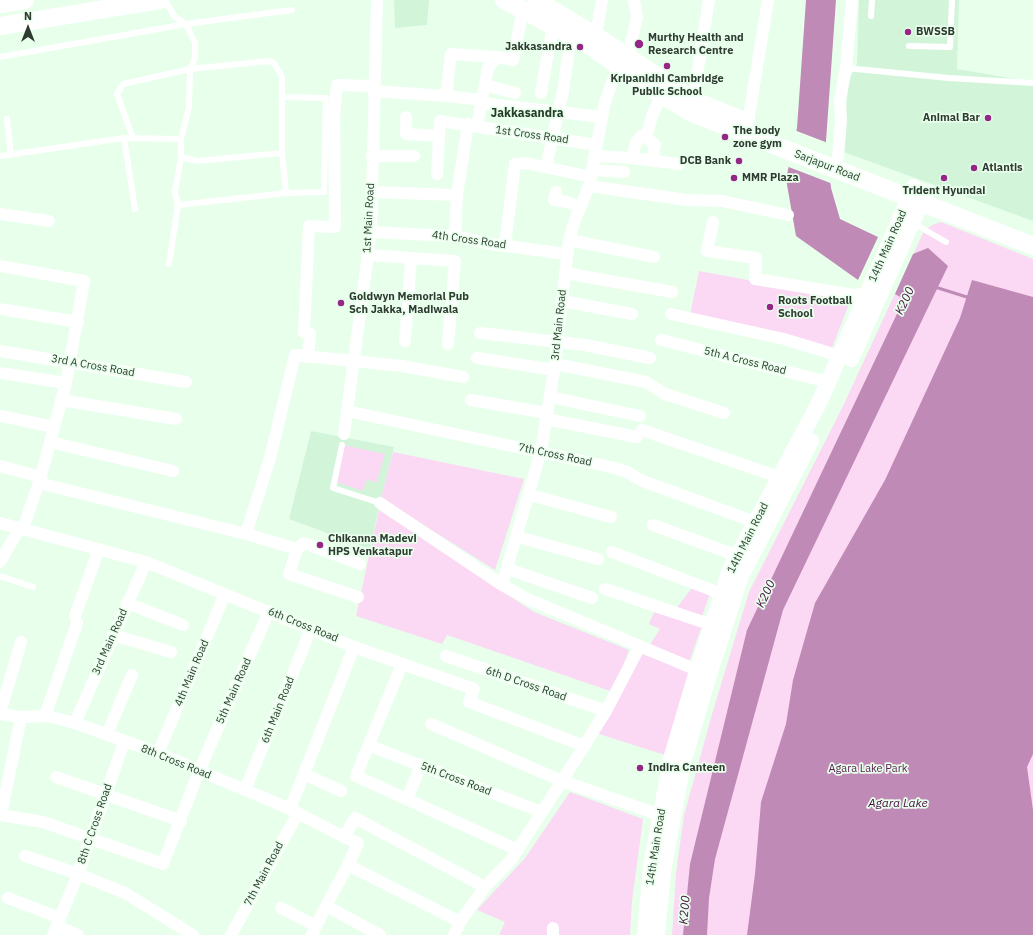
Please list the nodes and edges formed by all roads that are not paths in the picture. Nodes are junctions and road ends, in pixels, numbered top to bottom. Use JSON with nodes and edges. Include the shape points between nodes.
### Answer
{"nodes":[{"id":1,"x":25,"y":0,"type":"edge"},
{"id":2,"x":160,"y":0,"type":"edge"},
{"id":3,"x":165,"y":0,"type":"edge"},
{"id":4,"x":377,"y":0,"type":"edge"},
{"id":5,"x":504,"y":0,"type":"edge"},
{"id":6,"x":602,"y":0,"type":"edge"},
{"id":7,"x":634,"y":0,"type":"edge"},
{"id":8,"x":709,"y":0,"type":"edge"},
{"id":9,"x":768,"y":0,"type":"edge"},
{"id":10,"x":852,"y":0,"type":"edge"},
{"id":11,"x":872,"y":0,"type":"edge"},
{"id":12,"x":952,"y":0,"type":"edge"},
{"id":13,"x":0,"y":4,"type":"edge"},
{"id":14,"x":539,"y":4,"type":"edge"},
{"id":15,"x":292,"y":10,"type":"dead end"},
{"id":16,"x":871,"y":16,"type":"dead end"},
{"id":17,"x":186,"y":24,"type":"junction"},
{"id":18,"x":553,"y":25,"type":"junction"},
{"id":19,"x":0,"y":26,"type":"edge"},
{"id":20,"x":571,"y":35,"type":"junction"},
{"id":21,"x":596,"y":36,"type":"junction"},
{"id":22,"x":909,"y":46,"type":"dead end"},
{"id":23,"x":0,"y":57,"type":"edge"},
{"id":24,"x":497,"y":57,"type":"junction"},
{"id":25,"x":623,"y":61,"type":"junction"},
{"id":26,"x":846,"y":68,"type":"junction"},
{"id":27,"x":190,"y":69,"type":"junction"},
{"id":28,"x":1033,"y":83,"type":"edge"},
{"id":29,"x":485,"y":85,"type":"junction"},
{"id":30,"x":374,"y":88,"type":"junction"},
{"id":31,"x":515,"y":93,"type":"dead end"},
{"id":32,"x":541,"y":93,"type":"dead end"},
{"id":33,"x":662,"y":95,"type":"junction"},
{"id":34,"x":446,"y":96,"type":"junction"},
{"id":35,"x":282,"y":97,"type":"junction"},
{"id":36,"x":482,"y":100,"type":"junction"},
{"id":37,"x":693,"y":100,"type":"junction"},
{"id":38,"x":558,"y":113,"type":"junction"},
{"id":39,"x":406,"y":117,"type":"dead end"},
{"id":40,"x":602,"y":117,"type":"junction"},
{"id":41,"x":7,"y":119,"type":"dead end"},
{"id":42,"x":748,"y":122,"type":"junction"},
{"id":43,"x":473,"y":125,"type":"junction"},
{"id":44,"x":439,"y":136,"type":"junction"},
{"id":45,"x":552,"y":137,"type":"junction"},
{"id":46,"x":646,"y":137,"type":"junction"},
{"id":47,"x":124,"y":138,"type":"junction"},
{"id":48,"x":133,"y":138,"type":"junction"},
{"id":49,"x":181,"y":139,"type":"junction"},
{"id":50,"x":788,"y":144,"type":"junction"},
{"id":51,"x":596,"y":150,"type":"junction"},
{"id":52,"x":282,"y":153,"type":"junction"},
{"id":53,"x":11,"y":155,"type":"junction"},
{"id":54,"x":0,"y":156,"type":"edge"},
{"id":55,"x":372,"y":156,"type":"junction"},
{"id":56,"x":414,"y":156,"type":"dead end"},
{"id":57,"x":181,"y":157,"type":"junction"},
{"id":58,"x":632,"y":158,"type":"junction"},
{"id":59,"x":652,"y":160,"type":"junction"},
{"id":60,"x":835,"y":160,"type":"junction"},
{"id":61,"x":679,"y":164,"type":"dead end"},
{"id":62,"x":546,"y":167,"type":"junction"},
{"id":63,"x":624,"y":172,"type":"dead end"},
{"id":64,"x":437,"y":174,"type":"dead end"},
{"id":65,"x":591,"y":178,"type":"junction"},
{"id":66,"x":371,"y":192,"type":"junction"},
{"id":67,"x":556,"y":192,"type":"dead end"},
{"id":68,"x":286,"y":193,"type":"junction"},
{"id":69,"x":458,"y":195,"type":"junction"},
{"id":70,"x":918,"y":195,"type":"junction"},
{"id":71,"x":178,"y":205,"type":"junction"},
{"id":72,"x":580,"y":207,"type":"junction"},
{"id":73,"x":135,"y":209,"type":"dead end"},
{"id":74,"x":0,"y":214,"type":"edge"},
{"id":75,"x":788,"y":215,"type":"dead end"},
{"id":76,"x":50,"y":221,"type":"dead end"},
{"id":77,"x":713,"y":222,"type":"dead end"},
{"id":78,"x":913,"y":223,"type":"junction"},
{"id":79,"x":371,"y":232,"type":"junction"},
{"id":80,"x":1033,"y":234,"type":"edge"},
{"id":81,"x":455,"y":236,"type":"junction"},
{"id":82,"x":899,"y":239,"type":"junction"},
{"id":83,"x":569,"y":240,"type":"junction"},
{"id":84,"x":946,"y":242,"type":"dead end"},
{"id":85,"x":505,"y":245,"type":"junction"},
{"id":86,"x":1033,"y":246,"type":"edge"},
{"id":87,"x":566,"y":254,"type":"junction"},
{"id":88,"x":368,"y":255,"type":"junction"},
{"id":89,"x":654,"y":257,"type":"dead end"},
{"id":90,"x":411,"y":259,"type":"junction"},
{"id":91,"x":169,"y":264,"type":"dead end"},
{"id":92,"x":0,"y":266,"type":"edge"},
{"id":93,"x":565,"y":273,"type":"junction"},
{"id":94,"x":873,"y":290,"type":"junction"},
{"id":95,"x":672,"y":292,"type":"dead end"},
{"id":96,"x":562,"y":301,"type":"junction"},
{"id":97,"x":0,"y":310,"type":"edge"},
{"id":98,"x":632,"y":314,"type":"dead end"},
{"id":99,"x":671,"y":314,"type":"dead end"},
{"id":100,"x":78,"y":322,"type":"junction"},
{"id":101,"x":480,"y":333,"type":"dead end"},
{"id":102,"x":661,"y":340,"type":"dead end"},
{"id":103,"x":405,"y":342,"type":"dead end"},
{"id":104,"x":558,"y":342,"type":"junction"},
{"id":105,"x":448,"y":344,"type":"dead end"},
{"id":106,"x":0,"y":351,"type":"edge"},
{"id":107,"x":840,"y":356,"type":"junction"},
{"id":108,"x":308,"y":357,"type":"junction"},
{"id":109,"x":477,"y":358,"type":"dead end"},
{"id":110,"x":650,"y":358,"type":"dead end"},
{"id":111,"x":353,"y":361,"type":"junction"},
{"id":112,"x":70,"y":362,"type":"junction"},
{"id":113,"x":555,"y":367,"type":"junction"},
{"id":114,"x":0,"y":373,"type":"edge"},
{"id":115,"x":463,"y":377,"type":"dead end"},
{"id":116,"x":186,"y":382,"type":"dead end"},
{"id":117,"x":828,"y":382,"type":"junction"},
{"id":118,"x":66,"y":383,"type":"junction"},
{"id":119,"x":550,"y":397,"type":"junction"},
{"id":120,"x":61,"y":400,"type":"junction"},
{"id":121,"x":471,"y":400,"type":"dead end"},
{"id":122,"x":347,"y":411,"type":"junction"},
{"id":123,"x":724,"y":413,"type":"dead end"},
{"id":124,"x":0,"y":416,"type":"edge"},
{"id":125,"x":547,"y":416,"type":"junction"},
{"id":126,"x":640,"y":416,"type":"dead end"},
{"id":127,"x":176,"y":419,"type":"dead end"},
{"id":128,"x":54,"y":427,"type":"junction"},
{"id":129,"x":343,"y":440,"type":"joint"},
{"id":130,"x":50,"y":442,"type":"junction"},
{"id":131,"x":542,"y":451,"type":"junction"},
{"id":132,"x":0,"y":466,"type":"edge"},
{"id":133,"x":172,"y":471,"type":"dead end"},
{"id":134,"x":779,"y":477,"type":"junction"},
{"id":135,"x":40,"y":480,"type":"junction"},
{"id":136,"x":530,"y":495,"type":"junction"},
{"id":137,"x":380,"y":503,"type":"joint"},
{"id":138,"x":612,"y":518,"type":"dead end"},
{"id":139,"x":755,"y":522,"type":"junction"},
{"id":140,"x":0,"y":523,"type":"edge"},
{"id":141,"x":654,"y":524,"type":"dead end"},
{"id":142,"x":21,"y":529,"type":"junction"},
{"id":143,"x":246,"y":534,"type":"junction"},
{"id":144,"x":518,"y":537,"type":"junction"},
{"id":145,"x":99,"y":549,"type":"junction"},
{"id":146,"x":297,"y":549,"type":"junction"},
{"id":147,"x":612,"y":552,"type":"dead end"},
{"id":148,"x":738,"y":556,"type":"junction"},
{"id":149,"x":598,"y":559,"type":"dead end"},
{"id":150,"x":0,"y":562,"type":"edge"},
{"id":151,"x":146,"y":562,"type":"junction"},
{"id":152,"x":360,"y":564,"type":"dead end"},
{"id":153,"x":508,"y":569,"type":"junction"},
{"id":154,"x":0,"y":576,"type":"edge"},
{"id":155,"x":502,"y":585,"type":"junction"},
{"id":156,"x":33,"y":587,"type":"dead end"},
{"id":157,"x":605,"y":589,"type":"dead end"},
{"id":158,"x":225,"y":594,"type":"junction"},
{"id":159,"x":722,"y":594,"type":"junction"},
{"id":160,"x":358,"y":596,"type":"dead end"},
{"id":161,"x":592,"y":598,"type":"dead end"},
{"id":162,"x":127,"y":603,"type":"junction"},
{"id":163,"x":269,"y":612,"type":"junction"},
{"id":164,"x":183,"y":625,"type":"dead end"},
{"id":165,"x":712,"y":625,"type":"junction"},
{"id":166,"x":310,"y":629,"type":"junction"},
{"id":167,"x":113,"y":635,"type":"junction"},
{"id":168,"x":21,"y":642,"type":"dead end"},
{"id":169,"x":640,"y":646,"type":"junction"},
{"id":170,"x":354,"y":647,"type":"junction"},
{"id":171,"x":171,"y":652,"type":"dead end"},
{"id":172,"x":446,"y":656,"type":"dead end"},
{"id":173,"x":402,"y":664,"type":"junction"},
{"id":174,"x":703,"y":673,"type":"junction"},
{"id":175,"x":132,"y":676,"type":"dead end"},
{"id":176,"x":606,"y":711,"type":"junction"},
{"id":177,"x":0,"y":713,"type":"edge"},
{"id":178,"x":45,"y":716,"type":"junction"},
{"id":179,"x":21,"y":717,"type":"junction"},
{"id":180,"x":75,"y":723,"type":"junction"},
{"id":181,"x":431,"y":724,"type":"dead end"},
{"id":182,"x":107,"y":734,"type":"junction"},
{"id":183,"x":124,"y":742,"type":"junction"},
{"id":184,"x":370,"y":746,"type":"junction"},
{"id":185,"x":585,"y":746,"type":"junction"},
{"id":186,"x":158,"y":752,"type":"junction"},
{"id":187,"x":421,"y":765,"type":"junction"},
{"id":188,"x":199,"y":771,"type":"junction"},
{"id":189,"x":304,"y":774,"type":"junction"},
{"id":190,"x":56,"y":777,"type":"dead end"},
{"id":191,"x":562,"y":781,"type":"junction"},
{"id":192,"x":244,"y":790,"type":"junction"},
{"id":193,"x":341,"y":791,"type":"dead end"},
{"id":194,"x":105,"y":796,"type":"junction"},
{"id":195,"x":407,"y":799,"type":"junction"},
{"id":196,"x":294,"y":811,"type":"junction"},
{"id":197,"x":542,"y":812,"type":"junction"},
{"id":198,"x":0,"y":815,"type":"edge"},
{"id":199,"x":660,"y":815,"type":"junction"},
{"id":200,"x":181,"y":821,"type":"junction"},
{"id":201,"x":344,"y":837,"type":"junction"},
{"id":202,"x":90,"y":838,"type":"junction"},
{"id":203,"x":518,"y":850,"type":"junction"},
{"id":204,"x":25,"y":856,"type":"dead end"},
{"id":205,"x":348,"y":865,"type":"junction"},
{"id":206,"x":78,"y":874,"type":"junction"},
{"id":207,"x":486,"y":887,"type":"junction"},
{"id":208,"x":8,"y":898,"type":"dead end"},
{"id":209,"x":326,"y":906,"type":"junction"},
{"id":210,"x":281,"y":908,"type":"dead end"},
{"id":211,"x":460,"y":922,"type":"junction"},
{"id":212,"x":57,"y":926,"type":"edge"},
{"id":213,"x":314,"y":931,"type":"edge"},
{"id":214,"x":78,"y":935,"type":"edge"},
{"id":215,"x":193,"y":935,"type":"edge"},
{"id":216,"x":231,"y":935,"type":"edge"},
{"id":217,"x":380,"y":935,"type":"edge"},
{"id":218,"x":454,"y":935,"type":"edge"},
{"id":219,"x":645,"y":935,"type":"edge"},
{"id":220,"x":657,"y":935,"type":"edge"}],
"edges":[{"from":1,"to":13,"type":"main road"},
{"from":2,"to":19,"type":"main road"},
{"from":3,"to":17,"type":"lane","via":[[175,17]]},
{"from":4,"to":30,"type":"street","name":"1st Main Road"},
{"from":5,"to":14,"type":"main road","name":"Sarjapur Road"},
{"from":6,"to":21,"type":"street"},
{"from":7,"to":25,"type":"street","name":"3rd Main Road","via":[[637,17]]},
{"from":8,"to":37,"type":"street"},
{"from":9,"to":42,"type":"street"},
{"from":10,"to":26,"type":"street"},
{"from":11,"to":16,"type":"lane"},
{"from":12,"to":22,"type":"lane","via":[[950,47]]},
{"from":14,"to":18,"type":"main road","name":"Sarjapur Road"},
{"from":14,"to":21,"type":"main road","name":"Sarjapur Road"},
{"from":14,"to":24,"type":"street","via":[[513,60]]},
{"from":15,"to":17,"type":"lane"},
{"from":17,"to":23,"type":"lane"},
{"from":17,"to":27,"type":"lane","via":[[195,43],[195,58]]},
{"from":18,"to":20,"type":"main road","name":"Sarjapur Road"},
{"from":18,"to":32,"type":"street"},
{"from":20,"to":25,"type":"main road","name":"Sarjapur Road"},
{"from":20,"to":38,"type":"street"},
{"from":21,"to":25,"type":"main road","name":"Sarjapur Road"},
{"from":24,"to":29,"type":"street","via":[[488,68]]},
{"from":24,"to":34,"type":"street","via":[[451,54]]},
{"from":25,"to":33,"type":"main road","name":"Sarjapur Road"},
{"from":25,"to":37,"type":"main road","name":"Sarjapur Road"},
{"from":25,"to":40,"type":"street","name":"3rd Main Road","via":[[605,102]]},
{"from":26,"to":28,"type":"lane"},
{"from":26,"to":60,"type":"street","via":[[840,100],[841,120]]},
{"from":27,"to":35,"type":"lane","via":[[269,61],[276,66],[282,77]]},
{"from":27,"to":48,"type":"lane","via":[[123,84],[117,94]]},
{"from":27,"to":49,"type":"lane","via":[[188,107]]},
{"from":29,"to":31,"type":"street"},
{"from":29,"to":36,"type":"street"},
{"from":30,"to":34,"type":"street"},
{"from":30,"to":55,"type":"street","name":"1st Main Road"},
{"from":30,"to":108,"type":"street","via":[[337,85],[334,117],[335,227],[309,226],[304,332],[310,334]]},
{"from":33,"to":46,"type":"street"},
{"from":33,"to":50,"type":"main road","name":"Sarjapur Road","via":[[692,113]]},
{"from":34,"to":36,"type":"street"},
{"from":35,"to":52,"type":"lane"},
{"from":35,"to":68,"type":"lane","via":[[326,98],[324,192]]},
{"from":36,"to":38,"type":"street","via":[[489,104]]},
{"from":36,"to":43,"type":"street"},
{"from":37,"to":42,"type":"main road","name":"Sarjapur Road"},
{"from":38,"to":40,"type":"street"},
{"from":38,"to":45,"type":"street"},
{"from":39,"to":44,"type":"street","via":[[406,134]]},
{"from":40,"to":51,"type":"street","name":"3rd Main Road"},
{"from":41,"to":53,"type":"lane"},
{"from":42,"to":50,"type":"main road","name":"Sarjapur Road"},
{"from":43,"to":44,"type":"street","name":"1st Cross Road","via":[[440,121]]},
{"from":43,"to":45,"type":"street","name":"1st Cross Road"},
{"from":43,"to":69,"type":"street"},
{"from":44,"to":64,"type":"street"},
{"from":45,"to":51,"type":"street","name":"1st Cross Road"},
{"from":45,"to":62,"type":"street"},
{"from":46,"to":58,"type":"street","via":[[641,136],[636,142]]},
{"from":46,"to":59,"type":"street","via":[[655,145]]},
{"from":47,"to":48,"type":"lane"},
{"from":47,"to":53,"type":"lane"},
{"from":47,"to":73,"type":"lane"},
{"from":48,"to":49,"type":"lane"},
{"from":49,"to":57,"type":"lane"},
{"from":50,"to":60,"type":"main road","name":"Sarjapur Road"},
{"from":51,"to":58,"type":"street","name":"1st Cross Road"},
{"from":51,"to":65,"type":"street","name":"3rd Main Road"},
{"from":52,"to":57,"type":"lane","via":[[197,162]]},
{"from":52,"to":68,"type":"lane"},
{"from":53,"to":54,"type":"lane"},
{"from":55,"to":56,"type":"street"},
{"from":55,"to":66,"type":"street","name":"1st Main Road"},
{"from":57,"to":71,"type":"lane","via":[[175,192]]},
{"from":58,"to":59,"type":"street","name":"1st Cross Road"},
{"from":59,"to":61,"type":"street","name":"1st Cross Road"},
{"from":60,"to":70,"type":"main road","name":"Sarjapur Road"},
{"from":62,"to":65,"type":"street"},
{"from":62,"to":85,"type":"street","via":[[526,163],[515,164]]},
{"from":63,"to":65,"type":"street"},
{"from":65,"to":72,"type":"street","name":"3rd Main Road"},
{"from":65,"to":75,"type":"street","via":[[687,200],[722,201]]},
{"from":66,"to":69,"type":"street"},
{"from":66,"to":79,"type":"street","name":"1st Main Road"},
{"from":67,"to":72,"type":"street","via":[[554,200]]},
{"from":68,"to":71,"type":"lane"},
{"from":69,"to":81,"type":"street"},
{"from":70,"to":78,"type":"main road","name":"14th Main Road"},
{"from":70,"to":80,"type":"main road","name":"Sarjapur Road"},
{"from":70,"to":82,"type":"main road","name":"14th Main Road"},
{"from":70,"to":86,"type":"main road","name":"Sarjapur Road"},
{"from":71,"to":91,"type":"lane"},
{"from":72,"to":83,"type":"street","name":"3rd Main Road"},
{"from":74,"to":76,"type":"street"},
{"from":77,"to":94,"type":"street","via":[[707,251],[756,258],[755,279],[854,295]]},
{"from":78,"to":82,"type":"main road","name":"14th Main Road"},
{"from":78,"to":84,"type":"lane"},
{"from":79,"to":81,"type":"street","name":"4th Cross Road"},
{"from":79,"to":88,"type":"street","name":"1st Main Road"},
{"from":81,"to":85,"type":"street","name":"4th Cross Road"},
{"from":82,"to":94,"type":"main road","name":"14th Main Road"},
{"from":83,"to":87,"type":"street","name":"3rd Main Road"},
{"from":83,"to":89,"type":"street"},
{"from":85,"to":87,"type":"street","name":"4th Cross Road"},
{"from":87,"to":93,"type":"street","name":"3rd Main Road"},
{"from":88,"to":90,"type":"street"},
{"from":88,"to":111,"type":"street","name":"1st Main Road"},
{"from":90,"to":103,"type":"street"},
{"from":90,"to":105,"type":"street","via":[[455,261]]},
{"from":92,"to":100,"type":"street","via":[[84,281]]},
{"from":93,"to":95,"type":"street"},
{"from":93,"to":96,"type":"street","name":"3rd Main Road"},
{"from":94,"to":107,"type":"main road","name":"14th Main Road"},
{"from":94,"to":174,"type":"main road","name":"14th Main Road","via":[[828,407],[741,576]]},
{"from":96,"to":98,"type":"street"},
{"from":96,"to":104,"type":"street","name":"3rd Main Road"},
{"from":97,"to":100,"type":"street"},
{"from":99,"to":107,"type":"street","via":[[784,339]]},
{"from":100,"to":112,"type":"street"},
{"from":101,"to":104,"type":"street"},
{"from":102,"to":117,"type":"street","name":"5th A Cross Road"},
{"from":104,"to":110,"type":"street","via":[[585,344]]},
{"from":104,"to":113,"type":"street","name":"3rd Main Road"},
{"from":106,"to":112,"type":"street","name":"3rd A Cross Road"},
{"from":107,"to":117,"type":"main road","name":"14th Main Road"},
{"from":108,"to":111,"type":"street"},
{"from":108,"to":143,"type":"street","via":[[295,355],[270,458]]},
{"from":109,"to":113,"type":"street"},
{"from":111,"to":115,"type":"street","via":[[402,366]]},
{"from":111,"to":122,"type":"street","name":"1st Main Road"},
{"from":112,"to":116,"type":"street","name":"3rd A Cross Road"},
{"from":112,"to":118,"type":"street"},
{"from":113,"to":119,"type":"street","name":"3rd Main Road"},
{"from":113,"to":123,"type":"street","via":[[646,382],[665,394]]},
{"from":114,"to":118,"type":"street"},
{"from":117,"to":134,"type":"main road","name":"14th Main Road"},
{"from":118,"to":120,"type":"street"},
{"from":119,"to":125,"type":"street","name":"3rd Main Road"},
{"from":119,"to":126,"type":"street"},
{"from":120,"to":127,"type":"street"},
{"from":120,"to":128,"type":"street"},
{"from":121,"to":125,"type":"street"},
{"from":122,"to":129,"type":"street","name":"1st Main Road"},
{"from":122,"to":131,"type":"street","name":"7th Cross Road"},
{"from":124,"to":128,"type":"street"},
{"from":125,"to":131,"type":"street","name":"3rd Main Road"},
{"from":125,"to":134,"type":"street","via":[[640,434]]},
{"from":128,"to":130,"type":"street"},
{"from":129,"to":137,"type":"lane","via":[[333,488]]},
{"from":130,"to":133,"type":"street"},
{"from":130,"to":135,"type":"street"},
{"from":131,"to":136,"type":"street","name":"3rd Main Road"},
{"from":131,"to":139,"type":"street","name":"7th Cross Road","via":[[629,473],[640,480]]},
{"from":132,"to":135,"type":"street"},
{"from":134,"to":139,"type":"main road","name":"14th Main Road"},
{"from":135,"to":142,"type":"street"},
{"from":135,"to":143,"type":"street"},
{"from":136,"to":138,"type":"street"},
{"from":136,"to":144,"type":"street","name":"3rd Main Road"},
{"from":137,"to":155,"type":"street"},
{"from":139,"to":148,"type":"main road","name":"14th Main Road"},
{"from":140,"to":142,"type":"street","name":"6th Cross Road"},
{"from":141,"to":148,"type":"street"},
{"from":142,"to":145,"type":"street","name":"6th Cross Road"},
{"from":142,"to":150,"type":"street"},
{"from":143,"to":146,"type":"street"},
{"from":144,"to":149,"type":"street"},
{"from":144,"to":153,"type":"street","name":"3rd Main Road"},
{"from":145,"to":151,"type":"street","name":"6th Cross Road"},
{"from":145,"to":178,"type":"street"},
{"from":146,"to":152,"type":"street","via":[[304,544]]},
{"from":146,"to":160,"type":"street","via":[[289,574]]},
{"from":147,"to":159,"type":"street"},
{"from":148,"to":159,"type":"main road","name":"14th Main Road"},
{"from":151,"to":158,"type":"street","name":"6th Cross Road"},
{"from":151,"to":162,"type":"street","name":"3rd Main Road"},
{"from":153,"to":155,"type":"street","name":"3rd Main Road"},
{"from":153,"to":161,"type":"street"},
{"from":154,"to":156,"type":"lane"},
{"from":155,"to":169,"type":"street","via":[[530,600]]},
{"from":157,"to":165,"type":"street"},
{"from":158,"to":163,"type":"street","name":"6th Cross Road"},
{"from":158,"to":186,"type":"street","name":"4th Main Road"},
{"from":159,"to":165,"type":"main road","name":"14th Main Road"},
{"from":162,"to":164,"type":"street"},
{"from":162,"to":167,"type":"street","name":"3rd Main Road"},
{"from":163,"to":166,"type":"street","name":"6th Cross Road"},
{"from":163,"to":188,"type":"street","name":"5th Main Road"},
{"from":165,"to":174,"type":"main road","name":"14th Main Road"},
{"from":166,"to":170,"type":"street","name":"6th Cross Road"},
{"from":166,"to":192,"type":"street","name":"6th Main Road"},
{"from":167,"to":171,"type":"street"},
{"from":167,"to":180,"type":"street","name":"3rd Main Road"},
{"from":168,"to":177,"type":"street"},
{"from":169,"to":174,"type":"street"},
{"from":169,"to":176,"type":"street"},
{"from":170,"to":173,"type":"street","name":"6th Cross Road"},
{"from":170,"to":189,"type":"street"},
{"from":172,"to":176,"type":"street","name":"6th D Cross Road"},
{"from":173,"to":184,"type":"street"},
{"from":173,"to":185,"type":"street","name":"6th Cross Road","via":[[474,689],[469,702]]},
{"from":174,"to":199,"type":"main road","name":"14th Main Road","via":[[671,759]]},
{"from":174,"to":220,"type":"main road","name":"14th Main Road","via":[[662,872]]},
{"from":175,"to":182,"type":"street"},
{"from":176,"to":185,"type":"street"},
{"from":177,"to":179,"type":"street","name":"8th Cross Road"},
{"from":178,"to":179,"type":"street","name":"8th Cross Road"},
{"from":178,"to":180,"type":"street","name":"8th Cross Road"},
{"from":179,"to":198,"type":"street"},
{"from":180,"to":182,"type":"street","name":"8th Cross Road"},
{"from":181,"to":191,"type":"street"},
{"from":182,"to":183,"type":"street","name":"8th Cross Road"},
{"from":183,"to":186,"type":"street","name":"8th Cross Road"},
{"from":183,"to":194,"type":"street","name":"8th C Cross Road"},
{"from":184,"to":187,"type":"street","name":"5th Cross Road"},
{"from":184,"to":195,"type":"street","via":[[356,776]]},
{"from":185,"to":191,"type":"street"},
{"from":186,"to":188,"type":"street","name":"8th Cross Road"},
{"from":187,"to":195,"type":"street"},
{"from":187,"to":197,"type":"street","name":"5th Cross Road"},
{"from":188,"to":192,"type":"street","name":"8th Cross Road"},
{"from":188,"to":200,"type":"street","name":"5th Main Road"},
{"from":189,"to":193,"type":"street"},
{"from":189,"to":196,"type":"street","name":"7th Main Road"},
{"from":190,"to":194,"type":"street"},
{"from":191,"to":197,"type":"street"},
{"from":191,"to":199,"type":"street"},
{"from":192,"to":196,"type":"street","name":"8th Cross Road"},
{"from":194,"to":200,"type":"street"},
{"from":194,"to":202,"type":"street","name":"8th C Cross Road"},
{"from":195,"to":203,"type":"street"},
{"from":196,"to":201,"type":"street","name":"8th Cross Road"},
{"from":196,"to":216,"type":"street","name":"7th Main Road"},
{"from":197,"to":203,"type":"street"},
{"from":198,"to":202,"type":"street","via":[[43,822]]},
{"from":199,"to":219,"type":"main road","name":"14th Main Road","via":[[651,867]]},
{"from":200,"to":202,"type":"street","name":"5th Main Road","via":[[163,864]]},
{"from":201,"to":205,"type":"street","name":"8th Cross Road","via":[[358,843]]},
{"from":201,"to":207,"type":"street","via":[[355,818]]},
{"from":202,"to":206,"type":"street","name":"8th C Cross Road"},
{"from":203,"to":207,"type":"street"},
{"from":204,"to":206,"type":"street"},
{"from":205,"to":209,"type":"street"},
{"from":205,"to":211,"type":"street"},
{"from":206,"to":212,"type":"street"},
{"from":206,"to":215,"type":"street","name":"8th C Cross Road","via":[[125,893]]},
{"from":207,"to":211,"type":"street"},
{"from":208,"to":212,"type":"street"},
{"from":209,"to":213,"type":"street"},
{"from":209,"to":217,"type":"street"},
{"from":210,"to":213,"type":"street"},
{"from":211,"to":218,"type":"street"},
{"from":212,"to":214,"type":"street"}]}
